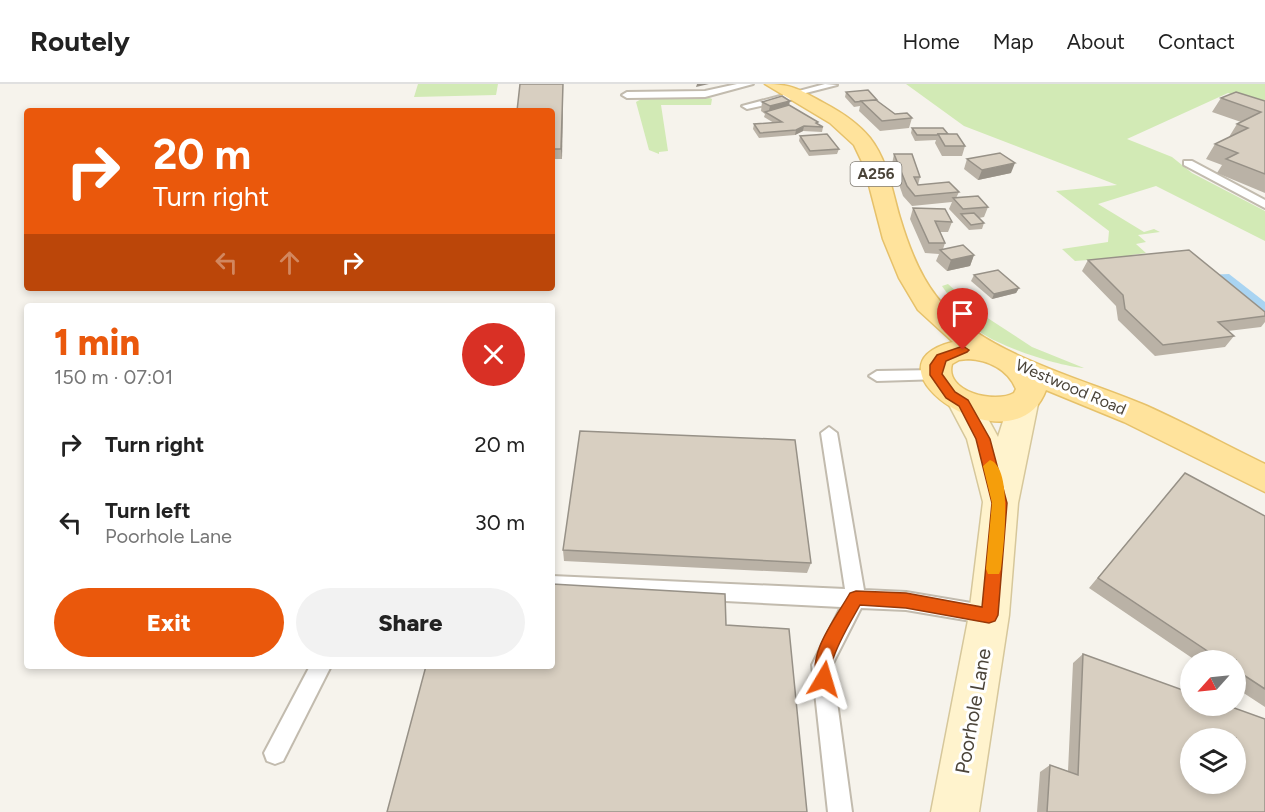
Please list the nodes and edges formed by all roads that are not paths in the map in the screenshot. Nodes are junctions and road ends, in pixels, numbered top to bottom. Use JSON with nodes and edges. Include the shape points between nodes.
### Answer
{"nodes":[{"id":1,"x":749,"y":84,"type":"edge"},
{"id":2,"x":774,"y":84,"type":"edge"},
{"id":3,"x":830,"y":84,"type":"edge"},
{"id":4,"x":714,"y":92,"type":"junction"},
{"id":5,"x":795,"y":95,"type":"junction"},
{"id":6,"x":627,"y":96,"type":"dead end"},
{"id":7,"x":718,"y":105,"type":"dead end"},
{"id":8,"x":747,"y":106,"type":"dead end"},
{"id":9,"x":1188,"y":163,"type":"dead end"},
{"id":10,"x":1265,"y":205,"type":"edge"},
{"id":11,"x":928,"y":304,"type":"junction"},
{"id":12,"x":999,"y":356,"type":"junction"},
{"id":13,"x":939,"y":366,"type":"junction"},
{"id":14,"x":877,"y":376,"type":"dead end"},
{"id":15,"x":1026,"y":401,"type":"junction"},
{"id":16,"x":964,"y":403,"type":"junction"},
{"id":17,"x":1136,"y":415,"type":"junction"},
{"id":18,"x":829,"y":433,"type":"dead end"},
{"id":19,"x":1265,"y":479,"type":"edge"},
{"id":20,"x":1000,"y":503,"type":"junction"},
{"id":21,"x":555,"y":584,"type":"edge"},
{"id":22,"x":856,"y":598,"type":"junction"},
{"id":23,"x":989,"y":615,"type":"junction"},
{"id":24,"x":319,"y":669,"type":"edge"},
{"id":25,"x":275,"y":753,"type":"dead end"},
{"id":26,"x":840,"y":812,"type":"edge"},
{"id":27,"x":955,"y":812,"type":"edge"}],
"edges":[{"from":1,"to":4,"type":"lane"},
{"from":2,"to":5,"type":"main road","name":"Westwood Road","number":"A256"},
{"from":3,"to":5,"type":"lane"},
{"from":4,"to":6,"type":"lane"},
{"from":4,"to":7,"type":"lane","via":[[719,96]]},
{"from":5,"to":8,"type":"lane"},
{"from":5,"to":11,"type":"main road","name":"Westwood Road","number":"A256","via":[[835,117],[857,135],[875,172],[893,232]]},
{"from":9,"to":10,"type":"lane"},
{"from":11,"to":12,"type":"main road","name":"Westwood Road","number":"A256","via":[[961,334]]},
{"from":11,"to":13,"type":"main road","name":"Westwood Road","number":"A256"},
{"from":12,"to":13,"type":"main road","name":"Westwood Road","number":"A256","via":[[963,350]]},
{"from":12,"to":15,"type":"main road","name":"Westwood Road","number":"A256","via":[[1027,377],[1031,387]]},
{"from":12,"to":17,"type":"main road","name":"Westwood Road","number":"A256"},
{"from":13,"to":14,"type":"lane"},
{"from":13,"to":16,"type":"main road","name":"Westwood Road","number":"A256","via":[[951,395]]},
{"from":15,"to":16,"type":"main road","name":"Westwood Road","number":"A256","via":[[996,411]]},
{"from":15,"to":17,"type":"main road","name":"Westwood Road","number":"A256"},
{"from":15,"to":20,"type":"street","name":"Poorhole Lane"},
{"from":16,"to":20,"type":"street","name":"Poorhole Lane","via":[[983,439]]},
{"from":17,"to":19,"type":"main road","name":"Westwood Road","number":"A256"},
{"from":18,"to":22,"type":"lane"},
{"from":20,"to":23,"type":"street","name":"Poorhole Lane"},
{"from":21,"to":22,"type":"lane"},
{"from":22,"to":23,"type":"lane","via":[[906,601]]},
{"from":22,"to":26,"type":"lane","via":[[822,665]]},
{"from":23,"to":27,"type":"street","name":"Poorhole Lane"},
{"from":24,"to":25,"type":"lane"}]}
